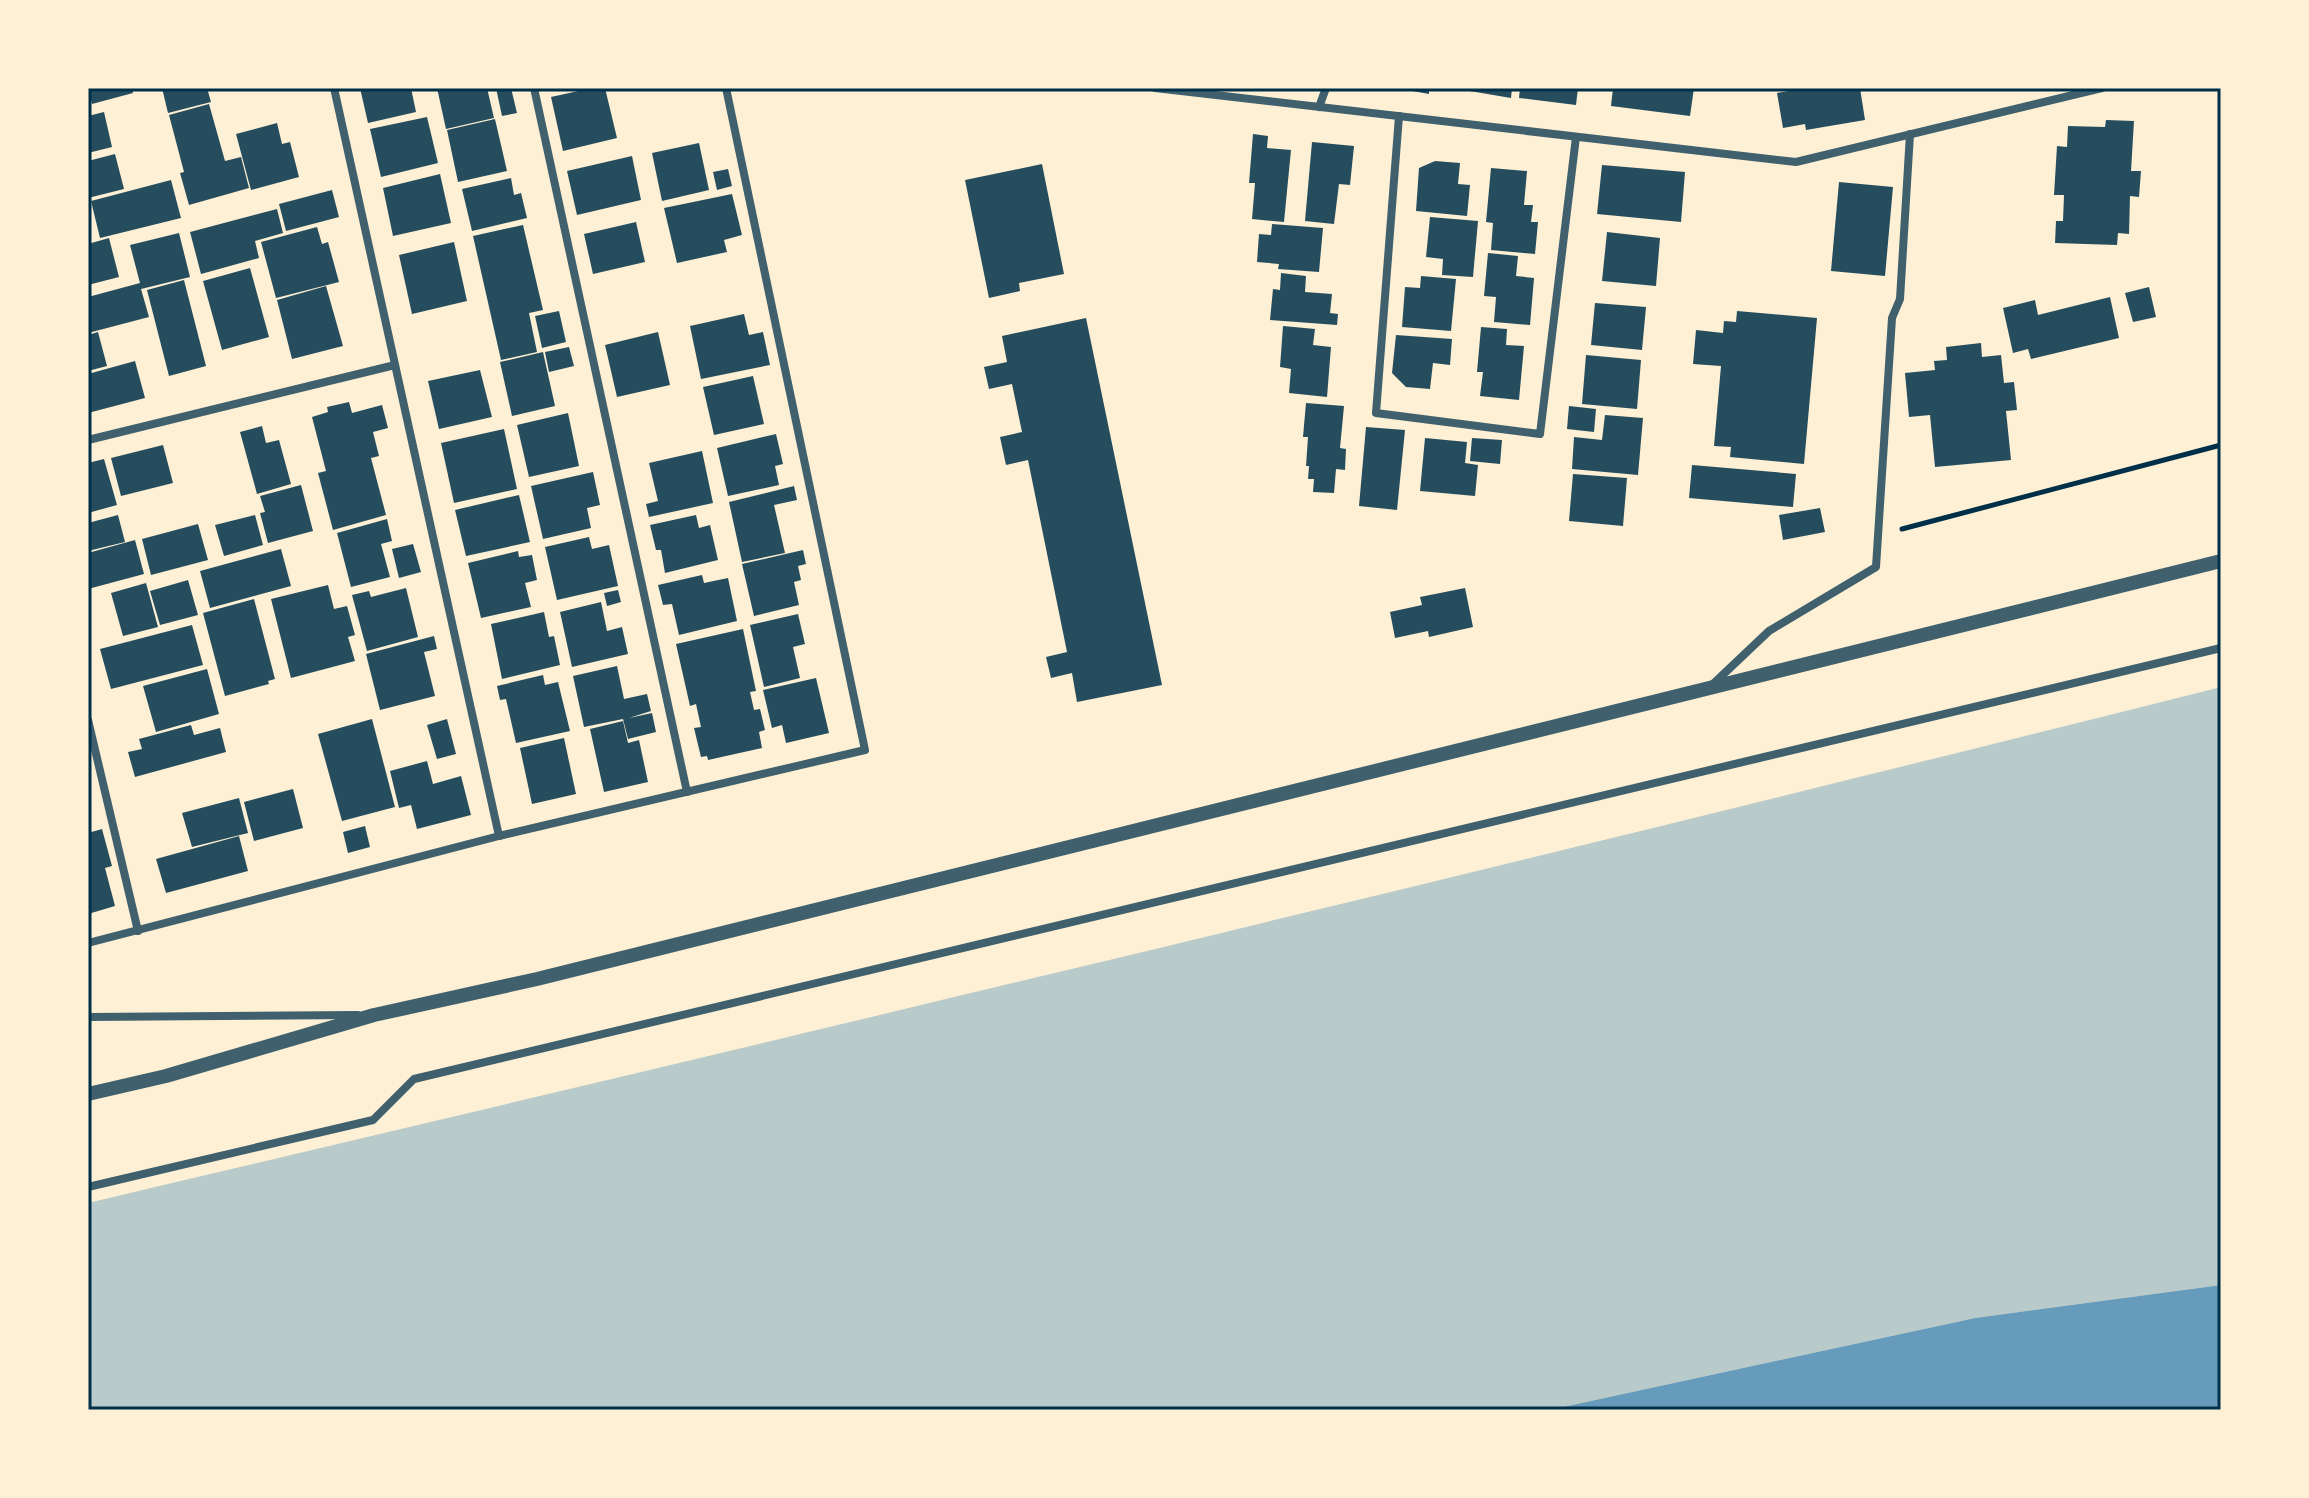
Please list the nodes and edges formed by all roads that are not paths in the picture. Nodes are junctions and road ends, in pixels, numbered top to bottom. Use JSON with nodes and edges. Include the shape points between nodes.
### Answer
{"nodes":[{"id":1,"x":334,"y":88,"type":"edge"},
{"id":2,"x":534,"y":88,"type":"edge"},
{"id":3,"x":726,"y":88,"type":"edge"},
{"id":4,"x":1155,"y":88,"type":"edge"},
{"id":5,"x":1326,"y":88,"type":"edge"},
{"id":6,"x":2102,"y":88,"type":"edge"},
{"id":7,"x":1319,"y":107,"type":"junction"},
{"id":8,"x":1399,"y":116,"type":"junction"},
{"id":9,"x":1910,"y":134,"type":"junction"},
{"id":10,"x":1576,"y":137,"type":"junction"},
{"id":11,"x":395,"y":365,"type":"junction"},
{"id":12,"x":88,"y":440,"type":"edge"},
{"id":13,"x":2221,"y":561,"type":"edge"},
{"id":14,"x":2221,"y":648,"type":"edge"},
{"id":15,"x":1709,"y":688,"type":"junction"},
{"id":16,"x":88,"y":720,"type":"edge"},
{"id":17,"x":687,"y":792,"type":"junction"},
{"id":18,"x":499,"y":836,"type":"junction"},
{"id":19,"x":138,"y":931,"type":"junction"},
{"id":20,"x":88,"y":943,"type":"edge"},
{"id":21,"x":374,"y":1015,"type":"junction"},
{"id":22,"x":88,"y":1017,"type":"edge"},
{"id":23,"x":88,"y":1094,"type":"edge"},
{"id":24,"x":88,"y":1187,"type":"edge"}],
"edges":[{"from":1,"to":11,"type":"street"},
{"from":2,"to":17,"type":"street"},
{"from":3,"to":17,"type":"street","via":[[865,750]]},
{"from":4,"to":7,"type":"street"},
{"from":5,"to":7,"type":"street"},
{"from":6,"to":9,"type":"street"},
{"from":7,"to":8,"type":"street"},
{"from":8,"to":10,"type":"street"},
{"from":8,"to":10,"type":"street","via":[[1376,413],[1540,434]]},
{"from":9,"to":10,"type":"street","via":[[1796,162]]},
{"from":9,"to":15,"type":"street","via":[[1876,567],[1769,631]]},
{"from":11,"to":12,"type":"street"},
{"from":11,"to":18,"type":"street"},
{"from":13,"to":15,"type":"street"},
{"from":14,"to":24,"type":"street","via":[[414,1079],[373,1120]]},
{"from":15,"to":21,"type":"street"},
{"from":16,"to":19,"type":"street"},
{"from":17,"to":18,"type":"street"},
{"from":18,"to":19,"type":"street"},
{"from":19,"to":20,"type":"street"},
{"from":21,"to":22,"type":"street"},
{"from":21,"to":23,"type":"street"}]}
